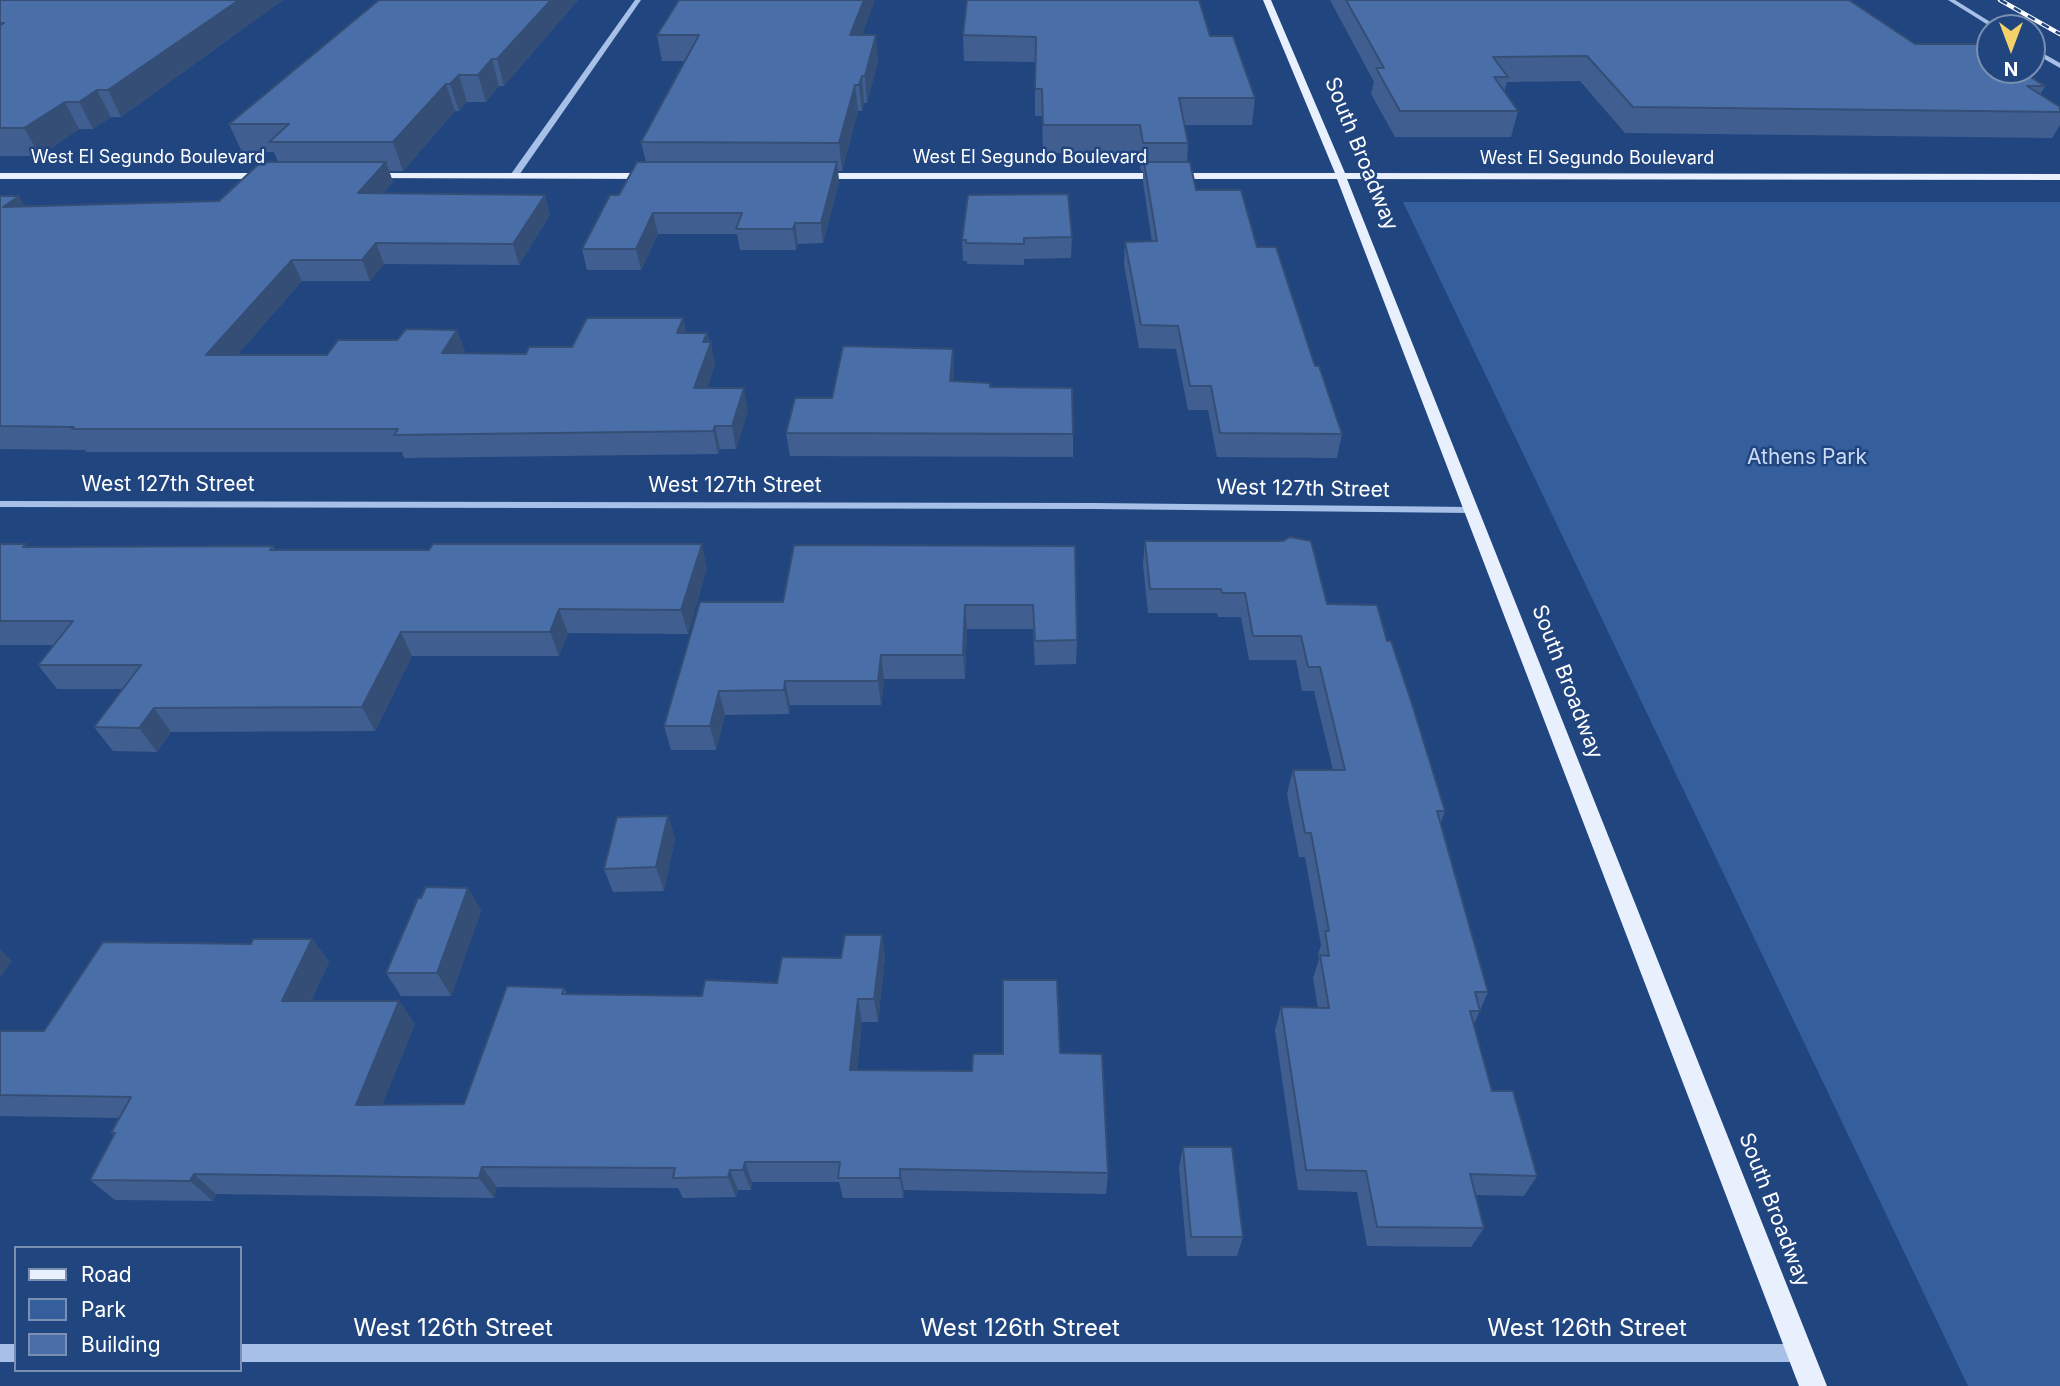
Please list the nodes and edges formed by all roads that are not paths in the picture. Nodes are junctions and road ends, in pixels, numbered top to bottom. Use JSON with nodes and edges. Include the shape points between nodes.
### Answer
{"nodes":[{"id":1,"x":638,"y":0,"type":"edge"},
{"id":2,"x":1267,"y":0,"type":"edge"},
{"id":3,"x":1951,"y":0,"type":"edge"},
{"id":4,"x":1976,"y":15,"type":"edge"},
{"id":5,"x":0,"y":176,"type":"edge"},
{"id":6,"x":276,"y":176,"type":"edge"},
{"id":7,"x":359,"y":176,"type":"edge"},
{"id":8,"x":514,"y":176,"type":"junction"},
{"id":9,"x":668,"y":176,"type":"edge"},
{"id":10,"x":807,"y":176,"type":"edge"},
{"id":11,"x":1341,"y":176,"type":"junction"},
{"id":12,"x":2060,"y":177,"type":"edge"},
{"id":13,"x":0,"y":504,"type":"edge"},
{"id":14,"x":1471,"y":510,"type":"junction"},
{"id":15,"x":242,"y":1353,"type":"edge"},
{"id":16,"x":1800,"y":1353,"type":"junction"},
{"id":17,"x":1813,"y":1386,"type":"edge"}],
"edges":[{"from":1,"to":8,"type":"street"},
{"from":2,"to":11,"type":"main road","name":"South Broadway"},
{"from":3,"to":4,"type":"street"},
{"from":5,"to":6,"type":"main road","name":"West El Segundo Boulevard"},
{"from":7,"to":8,"type":"main road"},
{"from":8,"to":9,"type":"main road"},
{"from":10,"to":11,"type":"main road","name":"West El Segundo Boulevard"},
{"from":11,"to":12,"type":"main road","name":"West El Segundo Boulevard"},
{"from":11,"to":14,"type":"main road","name":"South Broadway"},
{"from":13,"to":14,"type":"street","name":"West 127th Street"},
{"from":14,"to":16,"type":"main road","name":"South Broadway"},
{"from":15,"to":16,"type":"street","name":"West 126th Street"},
{"from":16,"to":17,"type":"main road","name":"South Broadway"}]}
